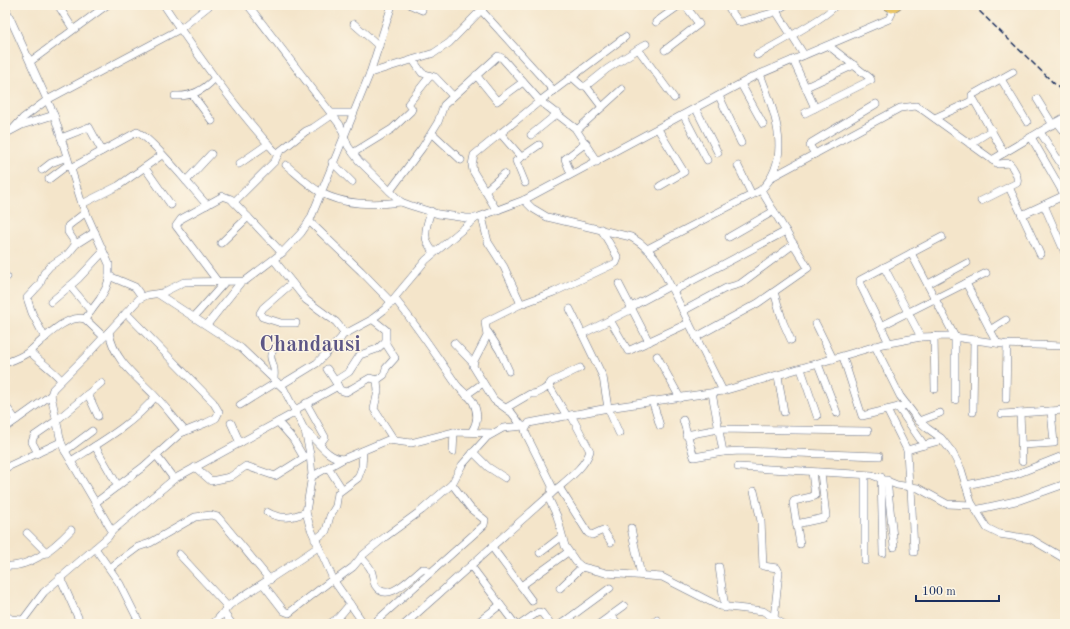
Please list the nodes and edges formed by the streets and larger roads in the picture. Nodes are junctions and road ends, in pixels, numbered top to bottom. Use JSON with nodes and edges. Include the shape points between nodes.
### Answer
{"nodes":[{"id":1,"x":58,"y":5,"type":"edge"},
{"id":2,"x":107,"y":5,"type":"edge"},
{"id":3,"x":164,"y":5,"type":"edge"},
{"id":4,"x":210,"y":5,"type":"edge"},
{"id":5,"x":248,"y":5,"type":"edge"},
{"id":6,"x":392,"y":5,"type":"edge"},
{"id":7,"x":411,"y":5,"type":"edge"},
{"id":8,"x":680,"y":5,"type":"edge"},
{"id":9,"x":685,"y":5,"type":"edge"},
{"id":10,"x":727,"y":5,"type":"edge"},
{"id":11,"x":835,"y":5,"type":"edge"},
{"id":12,"x":5,"y":6,"type":"edge"},
{"id":13,"x":892,"y":6,"type":"edge"},
{"id":14,"x":483,"y":7,"type":"edge"},
{"id":15,"x":779,"y":8,"type":"edge"},
{"id":16,"x":422,"y":10,"type":"dead end"},
{"id":17,"x":656,"y":22,"type":"dead end"},
{"id":18,"x":354,"y":24,"type":"dead end"},
{"id":19,"x":73,"y":28,"type":"junction"},
{"id":20,"x":180,"y":30,"type":"junction"},
{"id":21,"x":792,"y":34,"type":"junction"},
{"id":22,"x":625,"y":37,"type":"dead end"},
{"id":23,"x":646,"y":44,"type":"dead end"},
{"id":24,"x":379,"y":46,"type":"junction"},
{"id":25,"x":829,"y":46,"type":"junction"},
{"id":26,"x":638,"y":49,"type":"junction"},
{"id":27,"x":664,"y":50,"type":"dead end"},
{"id":28,"x":757,"y":55,"type":"dead end"},
{"id":29,"x":804,"y":55,"type":"junction"},
{"id":30,"x":412,"y":60,"type":"junction"},
{"id":31,"x":794,"y":60,"type":"junction"},
{"id":32,"x":31,"y":61,"type":"junction"},
{"id":33,"x":854,"y":65,"type":"junction"},
{"id":34,"x":1013,"y":72,"type":"dead end"},
{"id":35,"x":370,"y":73,"type":"junction"},
{"id":36,"x":760,"y":74,"type":"junction"},
{"id":37,"x":476,"y":75,"type":"junction"},
{"id":38,"x":430,"y":76,"type":"junction"},
{"id":39,"x":572,"y":77,"type":"junction"},
{"id":40,"x":214,"y":79,"type":"junction"},
{"id":41,"x":1001,"y":79,"type":"junction"},
{"id":42,"x":524,"y":82,"type":"junction"},
{"id":43,"x":741,"y":84,"type":"junction"},
{"id":44,"x":586,"y":86,"type":"junction"},
{"id":45,"x":806,"y":87,"type":"junction"},
{"id":46,"x":622,"y":89,"type":"dead end"},
{"id":47,"x":554,"y":91,"type":"junction"},
{"id":48,"x":192,"y":94,"type":"junction"},
{"id":49,"x":174,"y":96,"type":"dead end"},
{"id":50,"x":453,"y":96,"type":"junction"},
{"id":51,"x":719,"y":96,"type":"junction"},
{"id":52,"x":674,"y":98,"type":"dead end"},
{"id":53,"x":1036,"y":99,"type":"dead end"},
{"id":54,"x":47,"y":100,"type":"junction"},
{"id":55,"x":972,"y":100,"type":"junction"},
{"id":56,"x":540,"y":101,"type":"junction"},
{"id":57,"x":876,"y":104,"type":"dead end"},
{"id":58,"x":602,"y":107,"type":"junction"},
{"id":59,"x":816,"y":108,"type":"junction"},
{"id":60,"x":696,"y":109,"type":"junction"},
{"id":61,"x":865,"y":111,"type":"junction"},
{"id":62,"x":353,"y":113,"type":"junction"},
{"id":63,"x":805,"y":113,"type":"dead end"},
{"id":64,"x":331,"y":114,"type":"junction"},
{"id":65,"x":558,"y":114,"type":"junction"},
{"id":66,"x":54,"y":115,"type":"junction"},
{"id":67,"x":684,"y":116,"type":"junction"},
{"id":68,"x":1065,"y":117,"type":"edge"},
{"id":69,"x":935,"y":118,"type":"junction"},
{"id":70,"x":212,"y":121,"type":"dead end"},
{"id":71,"x":873,"y":122,"type":"junction"},
{"id":72,"x":1027,"y":122,"type":"dead end"},
{"id":73,"x":844,"y":123,"type":"junction"},
{"id":74,"x":1055,"y":123,"type":"junction"},
{"id":75,"x":763,"y":124,"type":"dead end"},
{"id":76,"x":13,"y":129,"type":"junction"},
{"id":77,"x":658,"y":129,"type":"junction"},
{"id":78,"x":577,"y":130,"type":"junction"},
{"id":79,"x":992,"y":130,"type":"junction"},
{"id":80,"x":1040,"y":132,"type":"junction"},
{"id":81,"x":1065,"y":132,"type":"edge"},
{"id":82,"x":432,"y":133,"type":"junction"},
{"id":83,"x":500,"y":133,"type":"junction"},
{"id":84,"x":5,"y":134,"type":"edge"},
{"id":85,"x":344,"y":134,"type":"junction"},
{"id":86,"x":851,"y":134,"type":"junction"},
{"id":87,"x":531,"y":135,"type":"dead end"},
{"id":88,"x":1031,"y":137,"type":"junction"},
{"id":89,"x":61,"y":138,"type":"junction"},
{"id":90,"x":586,"y":143,"type":"junction"},
{"id":91,"x":742,"y":143,"type":"dead end"},
{"id":92,"x":268,"y":144,"type":"junction"},
{"id":93,"x":970,"y":144,"type":"junction"},
{"id":94,"x":539,"y":145,"type":"dead end"},
{"id":95,"x":102,"y":151,"type":"junction"},
{"id":96,"x":353,"y":153,"type":"junction"},
{"id":97,"x":718,"y":153,"type":"dead end"},
{"id":98,"x":1004,"y":153,"type":"junction"},
{"id":99,"x":211,"y":154,"type":"dead end"},
{"id":100,"x":278,"y":154,"type":"junction"},
{"id":101,"x":815,"y":154,"type":"junction"},
{"id":102,"x":162,"y":155,"type":"junction"},
{"id":103,"x":67,"y":157,"type":"junction"},
{"id":104,"x":521,"y":157,"type":"junction"},
{"id":105,"x":461,"y":160,"type":"dead end"},
{"id":106,"x":707,"y":160,"type":"dead end"},
{"id":107,"x":992,"y":160,"type":"junction"},
{"id":108,"x":332,"y":162,"type":"junction"},
{"id":109,"x":597,"y":162,"type":"junction"},
{"id":110,"x":239,"y":164,"type":"dead end"},
{"id":111,"x":286,"y":165,"type":"dead end"},
{"id":112,"x":70,"y":166,"type":"junction"},
{"id":113,"x":738,"y":166,"type":"dead end"},
{"id":114,"x":145,"y":168,"type":"junction"},
{"id":115,"x":42,"y":170,"type":"dead end"},
{"id":116,"x":1065,"y":170,"type":"edge"},
{"id":117,"x":504,"y":174,"type":"dead end"},
{"id":118,"x":572,"y":174,"type":"junction"},
{"id":119,"x":772,"y":177,"type":"junction"},
{"id":120,"x":49,"y":179,"type":"dead end"},
{"id":121,"x":186,"y":181,"type":"junction"},
{"id":122,"x":352,"y":182,"type":"dead end"},
{"id":123,"x":525,"y":184,"type":"dead end"},
{"id":124,"x":660,"y":186,"type":"dead end"},
{"id":125,"x":1009,"y":187,"type":"junction"},
{"id":126,"x":390,"y":190,"type":"junction"},
{"id":127,"x":761,"y":190,"type":"junction"},
{"id":128,"x":485,"y":191,"type":"junction"},
{"id":129,"x":320,"y":192,"type":"junction"},
{"id":130,"x":752,"y":195,"type":"junction"},
{"id":131,"x":1065,"y":196,"type":"edge"},
{"id":132,"x":524,"y":200,"type":"junction"},
{"id":133,"x":981,"y":201,"type":"dead end"},
{"id":134,"x":234,"y":202,"type":"junction"},
{"id":135,"x":401,"y":202,"type":"junction"},
{"id":136,"x":82,"y":204,"type":"junction"},
{"id":137,"x":171,"y":205,"type":"dead end"},
{"id":138,"x":207,"y":205,"type":"junction"},
{"id":139,"x":1044,"y":205,"type":"junction"},
{"id":140,"x":497,"y":211,"type":"junction"},
{"id":141,"x":774,"y":211,"type":"junction"},
{"id":142,"x":86,"y":212,"type":"junction"},
{"id":143,"x":431,"y":212,"type":"junction"},
{"id":144,"x":1022,"y":215,"type":"junction"},
{"id":145,"x":248,"y":217,"type":"junction"},
{"id":146,"x":479,"y":217,"type":"junction"},
{"id":147,"x":309,"y":221,"type":"junction"},
{"id":148,"x":602,"y":229,"type":"junction"},
{"id":149,"x":786,"y":231,"type":"junction"},
{"id":150,"x":94,"y":232,"type":"junction"},
{"id":151,"x":729,"y":237,"type":"dead end"},
{"id":152,"x":942,"y":237,"type":"dead end"},
{"id":153,"x":221,"y":243,"type":"dead end"},
{"id":154,"x":76,"y":244,"type":"junction"},
{"id":155,"x":794,"y":244,"type":"junction"},
{"id":156,"x":647,"y":249,"type":"junction"},
{"id":157,"x":103,"y":252,"type":"junction"},
{"id":158,"x":434,"y":252,"type":"junction"},
{"id":159,"x":911,"y":253,"type":"junction"},
{"id":160,"x":1065,"y":253,"type":"edge"},
{"id":161,"x":282,"y":254,"type":"junction"},
{"id":162,"x":1040,"y":254,"type":"dead end"},
{"id":163,"x":274,"y":260,"type":"junction"},
{"id":164,"x":967,"y":263,"type":"dead end"},
{"id":165,"x":884,"y":267,"type":"junction"},
{"id":166,"x":986,"y":273,"type":"dead end"},
{"id":167,"x":109,"y":276,"type":"junction"},
{"id":168,"x":221,"y":282,"type":"junction"},
{"id":169,"x":241,"y":282,"type":"junction"},
{"id":170,"x":292,"y":282,"type":"junction"},
{"id":171,"x":619,"y":284,"type":"dead end"},
{"id":172,"x":928,"y":284,"type":"junction"},
{"id":173,"x":966,"y":284,"type":"junction"},
{"id":174,"x":70,"y":286,"type":"junction"},
{"id":175,"x":672,"y":289,"type":"junction"},
{"id":176,"x":774,"y":292,"type":"junction"},
{"id":177,"x":158,"y":294,"type":"junction"},
{"id":178,"x":142,"y":297,"type":"junction"},
{"id":179,"x":935,"y":299,"type":"junction"},
{"id":180,"x":394,"y":301,"type":"junction"},
{"id":181,"x":51,"y":302,"type":"dead end"},
{"id":182,"x":521,"y":304,"type":"junction"},
{"id":183,"x":631,"y":308,"type":"junction"},
{"id":184,"x":570,"y":309,"type":"dead end"},
{"id":185,"x":91,"y":311,"type":"junction"},
{"id":186,"x":683,"y":311,"type":"junction"},
{"id":187,"x":908,"y":312,"type":"junction"},
{"id":188,"x":126,"y":313,"type":"junction"},
{"id":189,"x":194,"y":317,"type":"junction"},
{"id":190,"x":85,"y":319,"type":"junction"},
{"id":191,"x":372,"y":319,"type":"junction"},
{"id":192,"x":610,"y":320,"type":"junction"},
{"id":193,"x":1006,"y":320,"type":"dead end"},
{"id":194,"x":296,"y":323,"type":"dead end"},
{"id":195,"x":689,"y":323,"type":"junction"},
{"id":196,"x":816,"y":324,"type":"dead end"},
{"id":197,"x":207,"y":325,"type":"junction"},
{"id":198,"x":881,"y":326,"type":"junction"},
{"id":199,"x":990,"y":330,"type":"junction"},
{"id":200,"x":488,"y":332,"type":"junction"},
{"id":201,"x":582,"y":334,"type":"junction"},
{"id":202,"x":106,"y":335,"type":"junction"},
{"id":203,"x":343,"y":335,"type":"junction"},
{"id":204,"x":921,"y":336,"type":"junction"},
{"id":205,"x":934,"y":336,"type":"junction"},
{"id":206,"x":696,"y":337,"type":"junction"},
{"id":207,"x":955,"y":337,"type":"junction"},
{"id":208,"x":45,"y":338,"type":"junction"},
{"id":209,"x":791,"y":340,"type":"dead end"},
{"id":210,"x":974,"y":340,"type":"junction"},
{"id":211,"x":386,"y":341,"type":"junction"},
{"id":212,"x":454,"y":342,"type":"dead end"},
{"id":213,"x":649,"y":342,"type":"junction"},
{"id":214,"x":889,"y":342,"type":"junction"},
{"id":215,"x":997,"y":343,"type":"junction"},
{"id":216,"x":279,"y":344,"type":"dead end"},
{"id":217,"x":1008,"y":344,"type":"junction"},
{"id":218,"x":875,"y":346,"type":"junction"},
{"id":219,"x":1065,"y":346,"type":"edge"},
{"id":220,"x":30,"y":351,"type":"junction"},
{"id":221,"x":657,"y":356,"type":"dead end"},
{"id":222,"x":843,"y":357,"type":"junction"},
{"id":223,"x":833,"y":359,"type":"junction"},
{"id":224,"x":5,"y":363,"type":"edge"},
{"id":225,"x":473,"y":363,"type":"junction"},
{"id":226,"x":818,"y":364,"type":"junction"},
{"id":227,"x":580,"y":368,"type":"dead end"},
{"id":228,"x":327,"y":369,"type":"dead end"},
{"id":229,"x":801,"y":369,"type":"junction"},
{"id":230,"x":509,"y":371,"type":"dead end"},
{"id":231,"x":778,"y":376,"type":"junction"},
{"id":232,"x":62,"y":380,"type":"junction"},
{"id":233,"x":377,"y":380,"type":"junction"},
{"id":234,"x":277,"y":382,"type":"junction"},
{"id":235,"x":483,"y":382,"type":"junction"},
{"id":236,"x":101,"y":383,"type":"dead end"},
{"id":237,"x":336,"y":383,"type":"junction"},
{"id":238,"x":549,"y":386,"type":"junction"},
{"id":239,"x":935,"y":388,"type":"dead end"},
{"id":240,"x":723,"y":391,"type":"junction"},
{"id":241,"x":712,"y":393,"type":"junction"},
{"id":242,"x":88,"y":394,"type":"junction"},
{"id":243,"x":51,"y":395,"type":"junction"},
{"id":244,"x":466,"y":395,"type":"junction"},
{"id":245,"x":156,"y":397,"type":"junction"},
{"id":246,"x":680,"y":398,"type":"junction"},
{"id":247,"x":1006,"y":399,"type":"dead end"},
{"id":248,"x":955,"y":400,"type":"dead end"},
{"id":249,"x":306,"y":403,"type":"junction"},
{"id":250,"x":653,"y":403,"type":"junction"},
{"id":251,"x":5,"y":405,"type":"edge"},
{"id":252,"x":240,"y":405,"type":"dead end"},
{"id":253,"x":907,"y":405,"type":"junction"},
{"id":254,"x":898,"y":407,"type":"junction"},
{"id":255,"x":506,"y":408,"type":"junction"},
{"id":256,"x":608,"y":408,"type":"junction"},
{"id":257,"x":887,"y":410,"type":"junction"},
{"id":258,"x":1065,"y":410,"type":"edge"},
{"id":259,"x":295,"y":411,"type":"junction"},
{"id":260,"x":1051,"y":411,"type":"junction"},
{"id":261,"x":784,"y":412,"type":"dead end"},
{"id":262,"x":973,"y":412,"type":"dead end"},
{"id":263,"x":940,"y":413,"type":"dead end"},
{"id":264,"x":1020,"y":413,"type":"junction"},
{"id":265,"x":837,"y":414,"type":"dead end"},
{"id":266,"x":1002,"y":414,"type":"dead end"},
{"id":267,"x":98,"y":416,"type":"dead end"},
{"id":268,"x":569,"y":416,"type":"junction"},
{"id":269,"x":817,"y":416,"type":"dead end"},
{"id":270,"x":16,"y":420,"type":"junction"},
{"id":271,"x":56,"y":420,"type":"junction"},
{"id":272,"x":684,"y":420,"type":"dead end"},
{"id":273,"x":919,"y":421,"type":"junction"},
{"id":274,"x":232,"y":422,"type":"dead end"},
{"id":275,"x":278,"y":422,"type":"junction"},
{"id":276,"x":524,"y":426,"type":"junction"},
{"id":277,"x":660,"y":426,"type":"dead end"},
{"id":278,"x":5,"y":428,"type":"edge"},
{"id":279,"x":719,"y":428,"type":"junction"},
{"id":280,"x":92,"y":431,"type":"dead end"},
{"id":281,"x":185,"y":431,"type":"junction"},
{"id":282,"x":304,"y":431,"type":"junction"},
{"id":283,"x":472,"y":431,"type":"junction"},
{"id":284,"x":868,"y":431,"type":"dead end"},
{"id":285,"x":454,"y":432,"type":"junction"},
{"id":286,"x":493,"y":433,"type":"junction"},
{"id":287,"x":619,"y":433,"type":"dead end"},
{"id":288,"x":686,"y":435,"type":"junction"},
{"id":289,"x":394,"y":440,"type":"junction"},
{"id":290,"x":942,"y":440,"type":"junction"},
{"id":291,"x":61,"y":442,"type":"junction"},
{"id":292,"x":240,"y":443,"type":"junction"},
{"id":293,"x":320,"y":444,"type":"junction"},
{"id":294,"x":924,"y":445,"type":"junction"},
{"id":295,"x":1022,"y":445,"type":"junction"},
{"id":296,"x":95,"y":446,"type":"junction"},
{"id":297,"x":907,"y":450,"type":"junction"},
{"id":298,"x":65,"y":451,"type":"junction"},
{"id":299,"x":363,"y":451,"type":"junction"},
{"id":300,"x":453,"y":452,"type":"dead end"},
{"id":301,"x":473,"y":452,"type":"junction"},
{"id":302,"x":723,"y":452,"type":"junction"},
{"id":303,"x":38,"y":453,"type":"junction"},
{"id":304,"x":156,"y":455,"type":"junction"},
{"id":305,"x":1065,"y":455,"type":"edge"},
{"id":306,"x":307,"y":456,"type":"junction"},
{"id":307,"x":879,"y":456,"type":"dead end"},
{"id":308,"x":343,"y":459,"type":"junction"},
{"id":309,"x":71,"y":461,"type":"junction"},
{"id":310,"x":1022,"y":461,"type":"dead end"},
{"id":311,"x":196,"y":467,"type":"junction"},
{"id":312,"x":5,"y":468,"type":"edge"},
{"id":313,"x":328,"y":468,"type":"junction"},
{"id":314,"x":738,"y":468,"type":"dead end"},
{"id":315,"x":812,"y":472,"type":"junction"},
{"id":316,"x":821,"y":473,"type":"junction"},
{"id":317,"x":864,"y":475,"type":"junction"},
{"id":318,"x":311,"y":477,"type":"junction"},
{"id":319,"x":505,"y":478,"type":"dead end"},
{"id":320,"x":174,"y":479,"type":"junction"},
{"id":321,"x":884,"y":479,"type":"junction"},
{"id":322,"x":452,"y":484,"type":"junction"},
{"id":323,"x":1065,"y":484,"type":"edge"},
{"id":324,"x":966,"y":485,"type":"junction"},
{"id":325,"x":118,"y":486,"type":"junction"},
{"id":326,"x":559,"y":487,"type":"junction"},
{"id":327,"x":910,"y":487,"type":"junction"},
{"id":328,"x":342,"y":489,"type":"junction"},
{"id":329,"x":754,"y":491,"type":"dead end"},
{"id":330,"x":550,"y":495,"type":"junction"},
{"id":331,"x":95,"y":503,"type":"junction"},
{"id":332,"x":973,"y":507,"type":"junction"},
{"id":333,"x":267,"y":512,"type":"dead end"},
{"id":334,"x":306,"y":512,"type":"junction"},
{"id":335,"x":796,"y":524,"type":"junction"},
{"id":336,"x":631,"y":528,"type":"dead end"},
{"id":337,"x":72,"y":530,"type":"dead end"},
{"id":338,"x":112,"y":532,"type":"junction"},
{"id":339,"x":27,"y":533,"type":"dead end"},
{"id":340,"x":561,"y":537,"type":"junction"},
{"id":341,"x":610,"y":542,"type":"dead end"},
{"id":342,"x":316,"y":544,"type":"junction"},
{"id":343,"x":800,"y":544,"type":"dead end"},
{"id":344,"x":492,"y":547,"type":"junction"},
{"id":345,"x":894,"y":547,"type":"dead end"},
{"id":346,"x":95,"y":548,"type":"junction"},
{"id":347,"x":568,"y":552,"type":"junction"},
{"id":348,"x":914,"y":552,"type":"dead end"},
{"id":349,"x":47,"y":553,"type":"junction"},
{"id":350,"x":540,"y":553,"type":"dead end"},
{"id":351,"x":883,"y":553,"type":"dead end"},
{"id":352,"x":179,"y":554,"type":"dead end"},
{"id":353,"x":361,"y":557,"type":"junction"},
{"id":354,"x":1065,"y":559,"type":"edge"},
{"id":355,"x":865,"y":561,"type":"dead end"},
{"id":356,"x":5,"y":566,"type":"edge"},
{"id":357,"x":471,"y":566,"type":"junction"},
{"id":358,"x":582,"y":567,"type":"junction"},
{"id":359,"x":110,"y":568,"type":"junction"},
{"id":360,"x":719,"y":568,"type":"dead end"},
{"id":361,"x":430,"y":573,"type":"junction"},
{"id":362,"x":641,"y":575,"type":"junction"},
{"id":363,"x":60,"y":577,"type":"junction"},
{"id":364,"x":334,"y":580,"type":"junction"},
{"id":365,"x":267,"y":582,"type":"junction"},
{"id":366,"x":521,"y":586,"type":"junction"},
{"id":367,"x":560,"y":588,"type":"dead end"},
{"id":368,"x":610,"y":588,"type":"dead end"},
{"id":369,"x":532,"y":601,"type":"dead end"},
{"id":370,"x":350,"y":604,"type":"junction"},
{"id":371,"x":500,"y":605,"type":"junction"},
{"id":372,"x":624,"y":606,"type":"dead end"},
{"id":373,"x":725,"y":608,"type":"junction"},
{"id":374,"x":226,"y":610,"type":"junction"},
{"id":375,"x":5,"y":615,"type":"edge"},
{"id":376,"x":611,"y":615,"type":"junction"},
{"id":377,"x":413,"y":617,"type":"junction"},
{"id":378,"x":774,"y":618,"type":"junction"},
{"id":379,"x":22,"y":622,"type":"edge"},
{"id":380,"x":81,"y":624,"type":"edge"},
{"id":381,"x":140,"y":624,"type":"edge"},
{"id":382,"x":212,"y":624,"type":"edge"},
{"id":383,"x":232,"y":624,"type":"edge"},
{"id":384,"x":329,"y":624,"type":"edge"},
{"id":385,"x":364,"y":624,"type":"edge"},
{"id":386,"x":373,"y":624,"type":"edge"},
{"id":387,"x":405,"y":624,"type":"edge"},
{"id":388,"x":418,"y":624,"type":"edge"},
{"id":389,"x":476,"y":624,"type":"edge"},
{"id":390,"x":515,"y":624,"type":"edge"},
{"id":391,"x":521,"y":624,"type":"edge"},
{"id":392,"x":550,"y":624,"type":"edge"},
{"id":393,"x":561,"y":624,"type":"edge"},
{"id":394,"x":599,"y":624,"type":"edge"},
{"id":395,"x":618,"y":624,"type":"edge"},
{"id":396,"x":783,"y":624,"type":"edge"}],
"edges":[{"from":1,"to":19,"type":"street"},
{"from":2,"to":19,"type":"street"},
{"from":3,"to":20,"type":"street"},
{"from":4,"to":20,"type":"street"},
{"from":5,"to":64,"type":"street"},
{"from":6,"to":24,"type":"street"},
{"from":7,"to":16,"type":"street"},
{"from":8,"to":17,"type":"street"},
{"from":9,"to":27,"type":"street","via":[[699,24]]},
{"from":10,"to":15,"type":"street","via":[[738,22]]},
{"from":11,"to":21,"type":"street","via":[[834,9]]},
{"from":12,"to":32,"type":"street"},
{"from":13,"to":25,"type":"street","via":[[889,19]]},
{"from":14,"to":30,"type":"street","via":[[449,43],[434,53]]},
{"from":14,"to":47,"type":"street"},
{"from":15,"to":21,"type":"street"},
{"from":18,"to":24,"type":"street"},
{"from":19,"to":32,"type":"street"},
{"from":20,"to":40,"type":"street"},
{"from":20,"to":54,"type":"street"},
{"from":21,"to":28,"type":"street"},
{"from":21,"to":29,"type":"street"},
{"from":22,"to":39,"type":"street"},
{"from":23,"to":26,"type":"street"},
{"from":24,"to":35,"type":"street"},
{"from":25,"to":29,"type":"street"},
{"from":25,"to":33,"type":"street"},
{"from":26,"to":44,"type":"street"},
{"from":26,"to":52,"type":"street"},
{"from":29,"to":31,"type":"street"},
{"from":30,"to":35,"type":"street"},
{"from":30,"to":38,"type":"street","via":[[422,73]]},
{"from":31,"to":36,"type":"street"},
{"from":31,"to":45,"type":"street"},
{"from":32,"to":54,"type":"street"},
{"from":33,"to":45,"type":"street"},
{"from":33,"to":59,"type":"street","via":[[871,80]]},
{"from":34,"to":41,"type":"street"},
{"from":35,"to":62,"type":"street"},
{"from":36,"to":43,"type":"street"},
{"from":36,"to":119,"type":"street","via":[[778,124],[777,164]]},
{"from":37,"to":42,"type":"street","via":[[498,56]]},
{"from":37,"to":42,"type":"street","via":[[497,101]]},
{"from":37,"to":50,"type":"street"},
{"from":38,"to":50,"type":"street","via":[[435,77]]},
{"from":38,"to":96,"type":"street","via":[[409,102],[411,111],[392,129]]},
{"from":39,"to":44,"type":"street","via":[[582,86]]},
{"from":39,"to":47,"type":"street"},
{"from":40,"to":48,"type":"street","via":[[208,86]]},
{"from":40,"to":92,"type":"street"},
{"from":41,"to":55,"type":"street","via":[[972,95]]},
{"from":41,"to":72,"type":"street"},
{"from":42,"to":56,"type":"street"},
{"from":43,"to":51,"type":"street"},
{"from":43,"to":75,"type":"street"},
{"from":44,"to":58,"type":"street"},
{"from":45,"to":59,"type":"street"},
{"from":46,"to":58,"type":"street"},
{"from":47,"to":56,"type":"street"},
{"from":48,"to":49,"type":"street"},
{"from":48,"to":70,"type":"street"},
{"from":50,"to":82,"type":"street","via":[[444,105]]},
{"from":51,"to":60,"type":"street"},
{"from":51,"to":91,"type":"street"},
{"from":53,"to":74,"type":"street"},
{"from":54,"to":66,"type":"street"},
{"from":54,"to":76,"type":"street"},
{"from":55,"to":69,"type":"street"},
{"from":55,"to":79,"type":"street","via":[[977,103]]},
{"from":56,"to":65,"type":"street"},
{"from":56,"to":83,"type":"street"},
{"from":57,"to":61,"type":"street"},
{"from":58,"to":78,"type":"street"},
{"from":59,"to":63,"type":"street"},
{"from":60,"to":67,"type":"street"},
{"from":60,"to":97,"type":"street"},
{"from":61,"to":71,"type":"street"},
{"from":61,"to":73,"type":"street"},
{"from":62,"to":64,"type":"street"},
{"from":62,"to":85,"type":"street"},
{"from":64,"to":85,"type":"street"},
{"from":64,"to":100,"type":"street"},
{"from":65,"to":78,"type":"street"},
{"from":65,"to":87,"type":"street"},
{"from":66,"to":76,"type":"street"},
{"from":66,"to":89,"type":"street"},
{"from":67,"to":77,"type":"street"},
{"from":67,"to":106,"type":"street"},
{"from":68,"to":74,"type":"street"},
{"from":69,"to":71,"type":"street","via":[[920,108],[908,106]]},
{"from":69,"to":93,"type":"street"},
{"from":71,"to":86,"type":"street"},
{"from":73,"to":86,"type":"street"},
{"from":73,"to":101,"type":"street","via":[[811,143]]},
{"from":74,"to":80,"type":"street"},
{"from":74,"to":81,"type":"street"},
{"from":76,"to":84,"type":"street"},
{"from":77,"to":109,"type":"street"},
{"from":77,"to":124,"type":"street","via":[[684,172]]},
{"from":78,"to":90,"type":"street"},
{"from":79,"to":93,"type":"street"},
{"from":79,"to":98,"type":"street"},
{"from":80,"to":88,"type":"street"},
{"from":80,"to":116,"type":"street"},
{"from":82,"to":105,"type":"street"},
{"from":82,"to":126,"type":"street"},
{"from":83,"to":104,"type":"street"},
{"from":83,"to":128,"type":"street","via":[[477,151],[473,158],[473,171]]},
{"from":85,"to":96,"type":"street"},
{"from":85,"to":108,"type":"street"},
{"from":86,"to":101,"type":"street"},
{"from":88,"to":98,"type":"street"},
{"from":88,"to":131,"type":"street"},
{"from":89,"to":95,"type":"street","via":[[89,127]]},
{"from":89,"to":103,"type":"street"},
{"from":90,"to":109,"type":"street"},
{"from":90,"to":118,"type":"street","via":[[564,159]]},
{"from":92,"to":100,"type":"street"},
{"from":92,"to":110,"type":"street"},
{"from":93,"to":107,"type":"street"},
{"from":94,"to":104,"type":"street"},
{"from":95,"to":102,"type":"street","via":[[137,132]]},
{"from":95,"to":112,"type":"street"},
{"from":96,"to":126,"type":"street"},
{"from":98,"to":107,"type":"street"},
{"from":99,"to":121,"type":"street"},
{"from":100,"to":134,"type":"street","via":[[275,162]]},
{"from":101,"to":119,"type":"street"},
{"from":102,"to":114,"type":"street"},
{"from":102,"to":121,"type":"street"},
{"from":103,"to":112,"type":"street"},
{"from":103,"to":115,"type":"street","via":[[51,163]]},
{"from":104,"to":123,"type":"street","via":[[516,162]]},
{"from":107,"to":125,"type":"street","via":[[1001,165],[1012,165],[1018,181]]},
{"from":108,"to":122,"type":"street"},
{"from":108,"to":129,"type":"street"},
{"from":109,"to":118,"type":"street"},
{"from":111,"to":129,"type":"street"},
{"from":112,"to":120,"type":"street"},
{"from":112,"to":136,"type":"street"},
{"from":113,"to":130,"type":"street"},
{"from":114,"to":136,"type":"street","via":[[118,186]]},
{"from":114,"to":137,"type":"street"},
{"from":117,"to":128,"type":"street"},
{"from":118,"to":132,"type":"street"},
{"from":119,"to":127,"type":"street"},
{"from":121,"to":138,"type":"street"},
{"from":125,"to":133,"type":"street"},
{"from":125,"to":144,"type":"street"},
{"from":126,"to":135,"type":"street"},
{"from":127,"to":130,"type":"street"},
{"from":127,"to":141,"type":"street"},
{"from":128,"to":140,"type":"street"},
{"from":129,"to":135,"type":"street","via":[[340,200],[360,203],[378,205]]},
{"from":129,"to":147,"type":"street"},
{"from":130,"to":156,"type":"street"},
{"from":131,"to":139,"type":"street"},
{"from":132,"to":140,"type":"street"},
{"from":132,"to":148,"type":"street","via":[[547,217]]},
{"from":134,"to":138,"type":"street","via":[[226,195]]},
{"from":134,"to":145,"type":"street"},
{"from":135,"to":143,"type":"street"},
{"from":136,"to":142,"type":"street"},
{"from":138,"to":168,"type":"street","via":[[178,220],[176,226]]},
{"from":139,"to":144,"type":"street"},
{"from":139,"to":160,"type":"street"},
{"from":140,"to":146,"type":"street"},
{"from":141,"to":149,"type":"street"},
{"from":141,"to":151,"type":"street"},
{"from":142,"to":150,"type":"street"},
{"from":142,"to":154,"type":"street","via":[[68,226],[68,232]]},
{"from":143,"to":146,"type":"street","via":[[466,218]]},
{"from":143,"to":158,"type":"street","via":[[424,234]]},
{"from":144,"to":162,"type":"street"},
{"from":145,"to":153,"type":"street"},
{"from":145,"to":161,"type":"street"},
{"from":146,"to":158,"type":"street"},
{"from":146,"to":182,"type":"street","via":[[488,242],[504,267]]},
{"from":147,"to":161,"type":"street"},
{"from":147,"to":180,"type":"street"},
{"from":148,"to":156,"type":"street","via":[[630,237]]},
{"from":148,"to":182,"type":"street","via":[[618,258],[616,263],[554,292]]},
{"from":149,"to":155,"type":"street"},
{"from":149,"to":175,"type":"street"},
{"from":150,"to":154,"type":"street"},
{"from":150,"to":157,"type":"street"},
{"from":152,"to":159,"type":"street"},
{"from":154,"to":208,"type":"street","via":[[68,254],[46,270],[40,284],[27,298]]},
{"from":155,"to":176,"type":"street","via":[[808,268]]},
{"from":155,"to":186,"type":"street","via":[[740,284],[726,288]]},
{"from":156,"to":175,"type":"street","via":[[655,257]]},
{"from":157,"to":167,"type":"street","via":[[109,264]]},
{"from":157,"to":174,"type":"street"},
{"from":158,"to":180,"type":"street","via":[[408,280]]},
{"from":159,"to":165,"type":"street"},
{"from":159,"to":172,"type":"street"},
{"from":161,"to":163,"type":"street"},
{"from":163,"to":169,"type":"street","via":[[251,278]]},
{"from":163,"to":170,"type":"street"},
{"from":164,"to":172,"type":"street"},
{"from":165,"to":187,"type":"street"},
{"from":165,"to":198,"type":"street","via":[[859,282]]},
{"from":166,"to":173,"type":"street"},
{"from":167,"to":178,"type":"street","via":[[135,287]]},
{"from":167,"to":185,"type":"street","via":[[106,288]]},
{"from":168,"to":169,"type":"street"},
{"from":168,"to":177,"type":"street","via":[[184,282]]},
{"from":168,"to":189,"type":"street"},
{"from":169,"to":197,"type":"street"},
{"from":170,"to":194,"type":"street","via":[[263,308],[260,314],[270,320]]},
{"from":170,"to":203,"type":"street","via":[[316,309],[339,325],[344,332]]},
{"from":171,"to":183,"type":"street"},
{"from":172,"to":179,"type":"street"},
{"from":173,"to":179,"type":"street"},
{"from":173,"to":199,"type":"street"},
{"from":174,"to":181,"type":"street"},
{"from":174,"to":185,"type":"street"},
{"from":175,"to":183,"type":"street"},
{"from":175,"to":186,"type":"street"},
{"from":176,"to":206,"type":"street"},
{"from":176,"to":209,"type":"street"},
{"from":177,"to":178,"type":"street"},
{"from":177,"to":189,"type":"street"},
{"from":178,"to":188,"type":"street"},
{"from":179,"to":187,"type":"street"},
{"from":179,"to":207,"type":"street"},
{"from":180,"to":191,"type":"street"},
{"from":180,"to":244,"type":"street","via":[[421,332],[459,389]]},
{"from":182,"to":200,"type":"street","via":[[485,322]]},
{"from":183,"to":192,"type":"street"},
{"from":183,"to":213,"type":"street"},
{"from":184,"to":201,"type":"street"},
{"from":185,"to":190,"type":"street"},
{"from":186,"to":195,"type":"street"},
{"from":187,"to":198,"type":"street"},
{"from":187,"to":204,"type":"street"},
{"from":188,"to":202,"type":"street"},
{"from":188,"to":281,"type":"street","via":[[218,408],[216,418]]},
{"from":189,"to":197,"type":"street"},
{"from":190,"to":202,"type":"street"},
{"from":190,"to":208,"type":"street","via":[[76,318],[68,321]]},
{"from":191,"to":203,"type":"street"},
{"from":191,"to":211,"type":"street","via":[[386,330]]},
{"from":192,"to":201,"type":"street"},
{"from":192,"to":213,"type":"street","via":[[628,351]]},
{"from":193,"to":199,"type":"street"},
{"from":195,"to":206,"type":"street"},
{"from":195,"to":213,"type":"street"},
{"from":196,"to":223,"type":"street"},
{"from":197,"to":234,"type":"street","via":[[241,348]]},
{"from":198,"to":214,"type":"street"},
{"from":199,"to":215,"type":"street"},
{"from":200,"to":225,"type":"street"},
{"from":200,"to":230,"type":"street"},
{"from":201,"to":256,"type":"street","via":[[603,377]]},
{"from":202,"to":232,"type":"street"},
{"from":202,"to":245,"type":"street","via":[[121,362]]},
{"from":203,"to":234,"type":"street","via":[[316,363]]},
{"from":204,"to":205,"type":"street"},
{"from":204,"to":214,"type":"street"},
{"from":205,"to":207,"type":"street"},
{"from":205,"to":239,"type":"street"},
{"from":206,"to":240,"type":"street"},
{"from":207,"to":210,"type":"street"},
{"from":207,"to":248,"type":"street"},
{"from":208,"to":220,"type":"street"},
{"from":210,"to":215,"type":"street"},
{"from":210,"to":262,"type":"street"},
{"from":211,"to":233,"type":"street","via":[[395,359],[386,368],[384,375]]},
{"from":211,"to":237,"type":"street","via":[[377,349],[360,355],[349,372]]},
{"from":212,"to":225,"type":"street"},
{"from":214,"to":218,"type":"street"},
{"from":215,"to":217,"type":"street"},
{"from":216,"to":234,"type":"street","via":[[270,355]]},
{"from":217,"to":219,"type":"street"},
{"from":217,"to":247,"type":"street"},
{"from":218,"to":222,"type":"street"},
{"from":218,"to":253,"type":"street"},
{"from":220,"to":224,"type":"street"},
{"from":220,"to":232,"type":"street"},
{"from":221,"to":246,"type":"street"},
{"from":222,"to":223,"type":"street"},
{"from":222,"to":257,"type":"street","via":[[862,416]]},
{"from":223,"to":226,"type":"street"},
{"from":225,"to":235,"type":"street"},
{"from":226,"to":229,"type":"street"},
{"from":226,"to":265,"type":"street"},
{"from":227,"to":238,"type":"street"},
{"from":228,"to":237,"type":"street"},
{"from":229,"to":231,"type":"street"},
{"from":229,"to":269,"type":"street"},
{"from":231,"to":240,"type":"street"},
{"from":231,"to":261,"type":"street"},
{"from":232,"to":243,"type":"street","via":[[53,388]]},
{"from":233,"to":237,"type":"street","via":[[370,378],[346,392],[340,390]]},
{"from":233,"to":289,"type":"street","via":[[374,409]]},
{"from":234,"to":252,"type":"street"},
{"from":234,"to":259,"type":"street"},
{"from":235,"to":244,"type":"street"},
{"from":235,"to":255,"type":"street","via":[[494,400]]},
{"from":236,"to":242,"type":"street"},
{"from":237,"to":249,"type":"street"},
{"from":238,"to":255,"type":"street"},
{"from":238,"to":268,"type":"street"},
{"from":240,"to":241,"type":"street"},
{"from":241,"to":246,"type":"street"},
{"from":241,"to":279,"type":"street"},
{"from":242,"to":267,"type":"street"},
{"from":242,"to":271,"type":"street"},
{"from":243,"to":270,"type":"street"},
{"from":243,"to":271,"type":"street"},
{"from":244,"to":283,"type":"street","via":[[473,402],[477,417]]},
{"from":245,"to":281,"type":"street"},
{"from":245,"to":296,"type":"street","via":[[128,424]]},
{"from":246,"to":250,"type":"street"},
{"from":249,"to":259,"type":"street"},
{"from":249,"to":293,"type":"street","via":[[325,437]]},
{"from":250,"to":256,"type":"street"},
{"from":250,"to":277,"type":"street"},
{"from":251,"to":270,"type":"street"},
{"from":253,"to":254,"type":"street"},
{"from":253,"to":273,"type":"street"},
{"from":254,"to":257,"type":"street"},
{"from":254,"to":294,"type":"street"},
{"from":255,"to":276,"type":"street"},
{"from":256,"to":268,"type":"street"},
{"from":256,"to":287,"type":"street"},
{"from":257,"to":297,"type":"street"},
{"from":258,"to":260,"type":"street"},
{"from":259,"to":275,"type":"street"},
{"from":259,"to":282,"type":"street"},
{"from":260,"to":264,"type":"street"},
{"from":260,"to":295,"type":"street","via":[[1054,443]]},
{"from":263,"to":273,"type":"street"},
{"from":264,"to":266,"type":"street"},
{"from":264,"to":295,"type":"street"},
{"from":268,"to":276,"type":"street","via":[[534,421]]},
{"from":268,"to":326,"type":"street","via":[[590,450],[576,471]]},
{"from":270,"to":278,"type":"street"},
{"from":271,"to":291,"type":"street"},
{"from":271,"to":303,"type":"street","via":[[32,439]]},
{"from":272,"to":288,"type":"street"},
{"from":273,"to":290,"type":"street"},
{"from":274,"to":292,"type":"street"},
{"from":275,"to":292,"type":"street"},
{"from":275,"to":306,"type":"street"},
{"from":276,"to":286,"type":"street","via":[[503,428]]},
{"from":276,"to":330,"type":"street","via":[[552,486]]},
{"from":279,"to":284,"type":"street"},
{"from":279,"to":288,"type":"street"},
{"from":279,"to":302,"type":"street"},
{"from":280,"to":298,"type":"street"},
{"from":281,"to":304,"type":"street"},
{"from":282,"to":293,"type":"street"},
{"from":282,"to":306,"type":"street"},
{"from":283,"to":285,"type":"street"},
{"from":283,"to":286,"type":"street"},
{"from":285,"to":289,"type":"street","via":[[410,443]]},
{"from":285,"to":300,"type":"street"},
{"from":286,"to":301,"type":"street"},
{"from":288,"to":302,"type":"street","via":[[694,457]]},
{"from":289,"to":299,"type":"street","via":[[384,441]]},
{"from":290,"to":294,"type":"street"},
{"from":290,"to":324,"type":"street","via":[[958,462]]},
{"from":291,"to":298,"type":"street"},
{"from":291,"to":303,"type":"street"},
{"from":292,"to":311,"type":"street"},
{"from":293,"to":308,"type":"street","via":[[332,456]]},
{"from":294,"to":297,"type":"street"},
{"from":295,"to":310,"type":"street"},
{"from":296,"to":309,"type":"street"},
{"from":296,"to":325,"type":"street"},
{"from":297,"to":327,"type":"street"},
{"from":298,"to":309,"type":"street"},
{"from":299,"to":308,"type":"street"},
{"from":299,"to":328,"type":"street","via":[[358,478]]},
{"from":301,"to":319,"type":"street","via":[[488,467]]},
{"from":301,"to":322,"type":"street","via":[[462,465]]},
{"from":302,"to":307,"type":"street"},
{"from":303,"to":312,"type":"street"},
{"from":304,"to":320,"type":"street"},
{"from":304,"to":325,"type":"street"},
{"from":305,"to":324,"type":"street","via":[[1014,475]]},
{"from":306,"to":311,"type":"street","via":[[275,476],[246,466],[230,477],[215,481],[209,480]]},
{"from":306,"to":318,"type":"street"},
{"from":308,"to":313,"type":"street"},
{"from":309,"to":331,"type":"street"},
{"from":311,"to":320,"type":"street"},
{"from":313,"to":318,"type":"street"},
{"from":313,"to":328,"type":"street"},
{"from":314,"to":315,"type":"street"},
{"from":315,"to":316,"type":"street"},
{"from":315,"to":335,"type":"street","via":[[816,495],[793,502]]},
{"from":316,"to":317,"type":"street"},
{"from":316,"to":335,"type":"street","via":[[826,516]]},
{"from":317,"to":321,"type":"street"},
{"from":317,"to":355,"type":"street"},
{"from":318,"to":334,"type":"street"},
{"from":320,"to":338,"type":"street"},
{"from":321,"to":327,"type":"street"},
{"from":321,"to":345,"type":"street"},
{"from":321,"to":351,"type":"street"},
{"from":322,"to":353,"type":"street"},
{"from":322,"to":361,"type":"street","via":[[485,522],[482,528]]},
{"from":323,"to":332,"type":"street","via":[[1020,500]]},
{"from":324,"to":332,"type":"street"},
{"from":325,"to":331,"type":"street"},
{"from":326,"to":330,"type":"street"},
{"from":326,"to":341,"type":"street","via":[[588,533],[592,535],[603,530]]},
{"from":327,"to":332,"type":"street","via":[[948,504]]},
{"from":327,"to":348,"type":"street"},
{"from":328,"to":342,"type":"street","via":[[338,493],[336,506],[326,531]]},
{"from":329,"to":378,"type":"street","via":[[761,521],[763,566],[777,568],[779,572]]},
{"from":330,"to":340,"type":"street"},
{"from":330,"to":344,"type":"street"},
{"from":331,"to":338,"type":"street"},
{"from":332,"to":354,"type":"street","via":[[991,531],[1031,539]]},
{"from":333,"to":334,"type":"street","via":[[289,518]]},
{"from":334,"to":342,"type":"street"},
{"from":335,"to":343,"type":"street"},
{"from":336,"to":362,"type":"street"},
{"from":337,"to":349,"type":"street"},
{"from":338,"to":346,"type":"street"},
{"from":339,"to":349,"type":"street"},
{"from":340,"to":347,"type":"street"},
{"from":340,"to":350,"type":"street"},
{"from":342,"to":364,"type":"street"},
{"from":342,"to":365,"type":"street"},
{"from":344,"to":357,"type":"street"},
{"from":344,"to":366,"type":"street"},
{"from":346,"to":359,"type":"street"},
{"from":346,"to":363,"type":"street"},
{"from":347,"to":358,"type":"street"},
{"from":347,"to":366,"type":"street"},
{"from":349,"to":356,"type":"street","via":[[20,564]]},
{"from":352,"to":374,"type":"street"},
{"from":353,"to":361,"type":"street","via":[[371,570],[376,586],[386,593],[392,592],[422,569]]},
{"from":353,"to":364,"type":"street","via":[[353,567]]},
{"from":357,"to":371,"type":"street"},
{"from":357,"to":377,"type":"street"},
{"from":358,"to":362,"type":"street","via":[[606,573]]},
{"from":358,"to":367,"type":"street"},
{"from":359,"to":365,"type":"street","via":[[138,547],[150,543],[195,517],[211,515],[218,517]]},
{"from":359,"to":381,"type":"street"},
{"from":360,"to":373,"type":"street"},
{"from":361,"to":386,"type":"street"},
{"from":362,"to":373,"type":"street","via":[[669,579]]},
{"from":363,"to":379,"type":"street","via":[[44,592]]},
{"from":363,"to":380,"type":"street"},
{"from":364,"to":365,"type":"street","via":[[289,613],[284,612]]},
{"from":364,"to":370,"type":"street"},
{"from":365,"to":374,"type":"street"},
{"from":366,"to":369,"type":"street"},
{"from":368,"to":393,"type":"street"},
{"from":370,"to":384,"type":"street"},
{"from":370,"to":385,"type":"street"},
{"from":371,"to":389,"type":"street"},
{"from":371,"to":390,"type":"street"},
{"from":372,"to":376,"type":"street"},
{"from":373,"to":378,"type":"street","via":[[763,612]]},
{"from":374,"to":382,"type":"street"},
{"from":374,"to":383,"type":"street"},
{"from":375,"to":379,"type":"street"},
{"from":376,"to":394,"type":"street"},
{"from":376,"to":395,"type":"street"},
{"from":377,"to":387,"type":"street"},
{"from":377,"to":388,"type":"street"},
{"from":378,"to":396,"type":"street"},
{"from":391,"to":392,"type":"street","via":[[538,612],[542,613]]}]}
